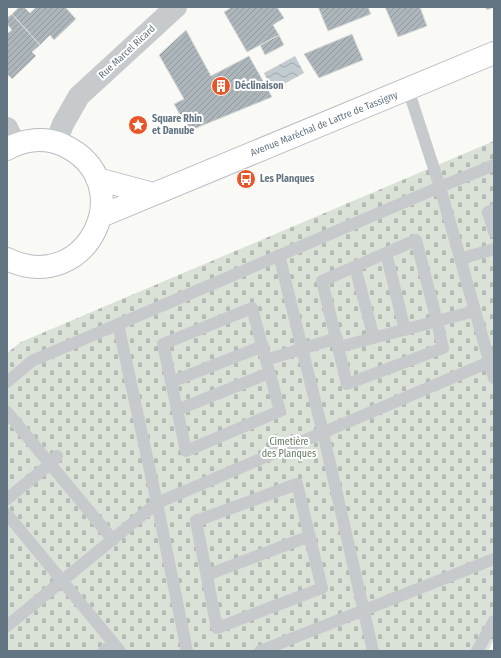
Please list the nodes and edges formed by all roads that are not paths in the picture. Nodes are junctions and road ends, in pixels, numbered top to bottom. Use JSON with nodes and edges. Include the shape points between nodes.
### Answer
{"nodes":[{"id":1,"x":176,"y":7,"type":"edge"},
{"id":2,"x":494,"y":53,"type":"edge"},
{"id":3,"x":408,"y":89,"type":"junction"},
{"id":4,"x":10,"y":140,"type":"edge"},
{"id":5,"x":65,"y":146,"type":"junction"},
{"id":6,"x":494,"y":165,"type":"edge"},
{"id":7,"x":97,"y":179,"type":"junction"},
{"id":8,"x":440,"y":187,"type":"junction"},
{"id":9,"x":153,"y":194,"type":"junction"},
{"id":10,"x":494,"y":210,"type":"edge"},
{"id":11,"x":101,"y":216,"type":"junction"},
{"id":12,"x":494,"y":232,"type":"edge"},
{"id":13,"x":494,"y":249,"type":"edge"},
{"id":14,"x":386,"y":253,"type":"junction"},
{"id":15,"x":279,"y":255,"type":"junction"},
{"id":16,"x":460,"y":259,"type":"junction"},
{"id":17,"x":11,"y":266,"type":"edge"},
{"id":18,"x":355,"y":267,"type":"junction"},
{"id":19,"x":475,"y":311,"type":"junction"},
{"id":20,"x":437,"y":321,"type":"junction"},
{"id":21,"x":118,"y":324,"type":"junction"},
{"id":22,"x":405,"y":330,"type":"junction"},
{"id":23,"x":374,"y":338,"type":"junction"},
{"id":24,"x":338,"y":343,"type":"junction"},
{"id":25,"x":263,"y":346,"type":"junction"},
{"id":26,"x":302,"y":349,"type":"junction"},
{"id":27,"x":266,"y":360,"type":"junction"},
{"id":28,"x":492,"y":361,"type":"edge"},
{"id":29,"x":269,"y":373,"type":"junction"},
{"id":30,"x":494,"y":378,"type":"edge"},
{"id":31,"x":7,"y":382,"type":"edge"},
{"id":32,"x":171,"y":382,"type":"junction"},
{"id":33,"x":177,"y":410,"type":"junction"},
{"id":34,"x":7,"y":412,"type":"edge"},
{"id":35,"x":323,"y":433,"type":"junction"},
{"id":36,"x":53,"y":460,"type":"junction"},
{"id":37,"x":7,"y":499,"type":"edge"},
{"id":38,"x":157,"y":503,"type":"junction"},
{"id":39,"x":7,"y":514,"type":"edge"},
{"id":40,"x":310,"y":536,"type":"junction"},
{"id":41,"x":113,"y":540,"type":"junction"},
{"id":42,"x":494,"y":560,"type":"edge"},
{"id":43,"x":207,"y":575,"type":"junction"},
{"id":44,"x":62,"y":581,"type":"junction"},
{"id":45,"x":364,"y":610,"type":"junction"},
{"id":46,"x":494,"y":621,"type":"edge"},
{"id":47,"x":7,"y":626,"type":"edge"},
{"id":48,"x":117,"y":647,"type":"edge"},
{"id":49,"x":104,"y":651,"type":"edge"},
{"id":50,"x":187,"y":651,"type":"edge"},
{"id":51,"x":260,"y":651,"type":"edge"},
{"id":52,"x":373,"y":651,"type":"edge"},
{"id":53,"x":477,"y":651,"type":"edge"}],
"edges":[{"from":1,"to":5,"type":"street","name":"Rue Marcel Ricard","via":[[79,96],[75,123]]},
{"from":2,"to":3,"type":"main road","name":"Avenue Maréchal de Lattre de Tassigny"},
{"from":3,"to":8,"type":"lane"},
{"from":3,"to":9,"type":"main road","name":"Avenue Maréchal de Lattre de Tassigny"},
{"from":4,"to":5,"type":"main road","via":[[36,140]]},
{"from":5,"to":7,"type":"main road","via":[[88,163]]},
{"from":6,"to":8,"type":"lane"},
{"from":7,"to":9,"type":"main road"},
{"from":7,"to":11,"type":"main road","via":[[102,197]]},
{"from":8,"to":15,"type":"lane"},
{"from":8,"to":16,"type":"lane"},
{"from":9,"to":11,"type":"main road","name":"Avenue Maréchal de Lattre de Tassigny"},
{"from":10,"to":12,"type":"lane","via":[[488,212]]},
{"from":11,"to":17,"type":"main road","via":[[93,236],[79,252],[67,260],[40,267]]},
{"from":13,"to":16,"type":"lane"},
{"from":14,"to":18,"type":"lane"},
{"from":14,"to":20,"type":"lane","via":[[416,240]]},
{"from":14,"to":22,"type":"lane"},
{"from":15,"to":21,"type":"lane"},
{"from":15,"to":26,"type":"lane"},
{"from":16,"to":19,"type":"lane"},
{"from":18,"to":23,"type":"lane"},
{"from":18,"to":24,"type":"lane","via":[[322,281]]},
{"from":19,"to":20,"type":"lane"},
{"from":19,"to":28,"type":"lane"},
{"from":20,"to":22,"type":"lane"},
{"from":20,"to":24,"type":"lane","via":[[443,348],[347,384]]},
{"from":21,"to":31,"type":"lane","via":[[32,361]]},
{"from":21,"to":38,"type":"lane"},
{"from":22,"to":23,"type":"lane"},
{"from":23,"to":24,"type":"lane"},
{"from":24,"to":26,"type":"lane"},
{"from":25,"to":27,"type":"lane"},
{"from":25,"to":32,"type":"lane"},
{"from":25,"to":32,"type":"lane","via":[[252,308],[163,344]]},
{"from":26,"to":27,"type":"lane"},
{"from":26,"to":35,"type":"lane"},
{"from":27,"to":29,"type":"lane"},
{"from":28,"to":30,"type":"lane"},
{"from":28,"to":35,"type":"lane"},
{"from":29,"to":33,"type":"lane"},
{"from":29,"to":33,"type":"lane","via":[[280,412],[186,451]]},
{"from":32,"to":33,"type":"lane"},
{"from":34,"to":36,"type":"lane"},
{"from":35,"to":38,"type":"lane"},
{"from":35,"to":45,"type":"lane"},
{"from":36,"to":37,"type":"lane"},
{"from":36,"to":41,"type":"lane"},
{"from":38,"to":41,"type":"lane"},
{"from":38,"to":50,"type":"lane"},
{"from":39,"to":44,"type":"lane"},
{"from":40,"to":43,"type":"lane"},
{"from":40,"to":43,"type":"lane","via":[[298,484],[196,520]]},
{"from":40,"to":43,"type":"lane","via":[[322,588],[217,628]]},
{"from":41,"to":44,"type":"lane"},
{"from":42,"to":45,"type":"lane"},
{"from":44,"to":47,"type":"lane"},
{"from":44,"to":48,"type":"lane"},
{"from":45,"to":51,"type":"lane"},
{"from":45,"to":52,"type":"lane"},
{"from":46,"to":53,"type":"lane"},
{"from":48,"to":49,"type":"lane"}]}
